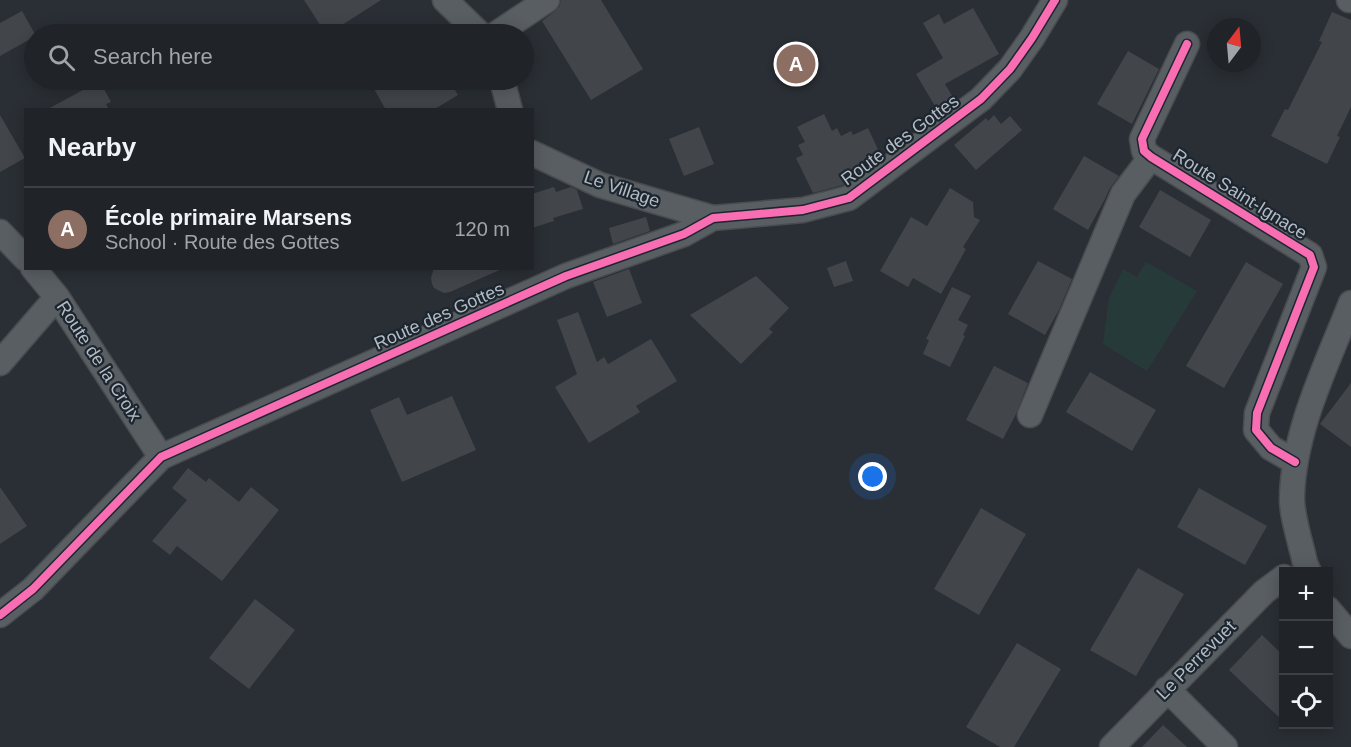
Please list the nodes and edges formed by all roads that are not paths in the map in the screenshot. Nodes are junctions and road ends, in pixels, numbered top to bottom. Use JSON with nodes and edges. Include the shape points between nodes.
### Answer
{"nodes":[{"id":1,"x":445,"y":0,"type":"edge"},
{"id":2,"x":547,"y":0,"type":"edge"},
{"id":3,"x":1055,"y":0,"type":"edge"},
{"id":4,"x":470,"y":24,"type":"edge"},
{"id":5,"x":511,"y":24,"type":"edge"},
{"id":6,"x":1187,"y":44,"type":"dead end"},
{"id":7,"x":505,"y":90,"type":"edge"},
{"id":8,"x":509,"y":108,"type":"edge"},
{"id":9,"x":534,"y":154,"type":"edge"},
{"id":10,"x":1151,"y":157,"type":"junction"},
{"id":11,"x":713,"y":218,"type":"junction"},
{"id":12,"x":0,"y":231,"type":"edge"},
{"id":13,"x":24,"y":257,"type":"edge"},
{"id":14,"x":35,"y":270,"type":"edge"},
{"id":15,"x":57,"y":297,"type":"junction"},
{"id":16,"x":1351,"y":303,"type":"edge"},
{"id":17,"x":0,"y":363,"type":"edge"},
{"id":18,"x":1030,"y":415,"type":"dead end"},
{"id":19,"x":161,"y":457,"type":"junction"},
{"id":20,"x":1295,"y":462,"type":"junction"},
{"id":21,"x":1301,"y":567,"type":"edge"},
{"id":22,"x":1279,"y":581,"type":"edge"},
{"id":23,"x":1333,"y":614,"type":"edge"},
{"id":24,"x":0,"y":615,"type":"edge"},
{"id":25,"x":1351,"y":636,"type":"edge"},
{"id":26,"x":1167,"y":689,"type":"junction"},
{"id":27,"x":1112,"y":747,"type":"edge"},
{"id":28,"x":1225,"y":747,"type":"edge"}],
"edges":[{"from":1,"to":4,"type":"street"},
{"from":2,"to":5,"type":"street"},
{"from":3,"to":11,"type":"street","name":"Route des Gottes","via":[[1010,69],[981,99],[849,198],[803,210]]},
{"from":6,"to":10,"type":"street","name":"Route Saint-Ignace","via":[[1142,139],[1144,151]]},
{"from":7,"to":8,"type":"street"},
{"from":9,"to":11,"type":"street","name":"Le Village","via":[[600,185]]},
{"from":10,"to":18,"type":"street","name":"Route Saint-Ignace","via":[[1123,194]]},
{"from":10,"to":20,"type":"street","name":"Route Saint-Ignace","via":[[1310,255],[1314,267],[1257,413],[1256,430],[1271,448]]},
{"from":11,"to":19,"type":"street","name":"Route des Gottes","via":[[684,234],[566,276]]},
{"from":12,"to":13,"type":"street"},
{"from":14,"to":15,"type":"street","name":"Route de la Croix"},
{"from":15,"to":17,"type":"street"},
{"from":15,"to":19,"type":"street","name":"Route de la Croix"},
{"from":16,"to":20,"type":"street","via":[[1305,420]]},
{"from":19,"to":24,"type":"street","name":"Route des Gottes","via":[[33,590]]},
{"from":20,"to":21,"type":"street","via":[[1292,497]]},
{"from":22,"to":26,"type":"street","name":"Le Perrevuet"},
{"from":23,"to":25,"type":"street"},
{"from":26,"to":27,"type":"street","name":"Le Perrevuet"},
{"from":26,"to":28,"type":"street"}]}
